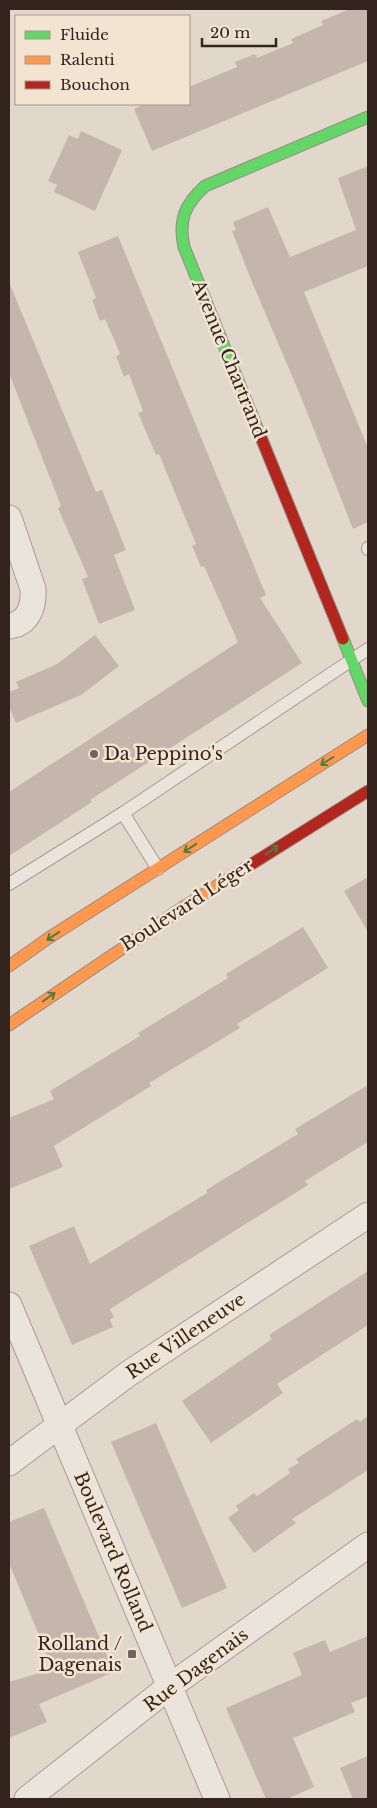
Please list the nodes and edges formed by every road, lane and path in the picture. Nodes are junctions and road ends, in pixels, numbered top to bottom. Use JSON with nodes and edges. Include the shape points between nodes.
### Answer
{"nodes":[{"id":1,"x":368,"y":118,"type":"edge"},
{"id":2,"x":9,"y":518,"type":"edge"},
{"id":3,"x":9,"y":626,"type":"edge"},
{"id":4,"x":368,"y":649,"type":"edge"},
{"id":5,"x":350,"y":659,"type":"junction"},
{"id":6,"x":368,"y":701,"type":"edge"},
{"id":7,"x":368,"y":735,"type":"edge"},
{"id":8,"x":368,"y":791,"type":"edge"},
{"id":9,"x":123,"y":813,"type":"junction"},
{"id":10,"x":158,"y":869,"type":"junction"},
{"id":11,"x":9,"y":884,"type":"edge"},
{"id":12,"x":9,"y":966,"type":"edge"},
{"id":13,"x":9,"y":1025,"type":"edge"},
{"id":14,"x":368,"y":1215,"type":"edge"},
{"id":15,"x":9,"y":1305,"type":"edge"},
{"id":16,"x":59,"y":1424,"type":"junction"},
{"id":17,"x":9,"y":1464,"type":"edge"},
{"id":18,"x":368,"y":1545,"type":"edge"},
{"id":19,"x":170,"y":1687,"type":"junction"},
{"id":20,"x":27,"y":1799,"type":"edge"},
{"id":21,"x":217,"y":1799,"type":"edge"}],
"edges":[{"from":1,"to":5,"type":"main road","name":"Avenue Chartrand","via":[[205,186],[191,198],[182,213],[180,230],[184,247]]},
{"from":2,"to":3,"type":"street","via":[[33,590],[31,610],[25,620]]},
{"from":4,"to":5,"type":"lane"},
{"from":5,"to":6,"type":"main road","name":"Avenue Chartrand"},
{"from":5,"to":9,"type":"lane"},
{"from":7,"to":10,"type":"main road","one_way":true},
{"from":13,"to":8,"type":"main road","name":"Boulevard Léger","one_way":true,"via":[[185,906]]},
{"from":9,"to":10,"type":"lane"},
{"from":9,"to":11,"type":"lane"},
{"from":10,"to":12,"type":"main road","one_way":true},
{"from":14,"to":16,"type":"street","name":"Rue Villeneuve","via":[[128,1374]]},
{"from":15,"to":16,"type":"street","name":"Boulevard Rolland"},
{"from":16,"to":17,"type":"street","name":"Rue Villeneuve"},
{"from":16,"to":19,"type":"street","name":"Boulevard Rolland"},
{"from":18,"to":19,"type":"street","name":"Rue Dagenais"},
{"from":19,"to":20,"type":"street","name":"Rue Dagenais"},
{"from":19,"to":21,"type":"street","name":"Boulevard Rolland"}]}
